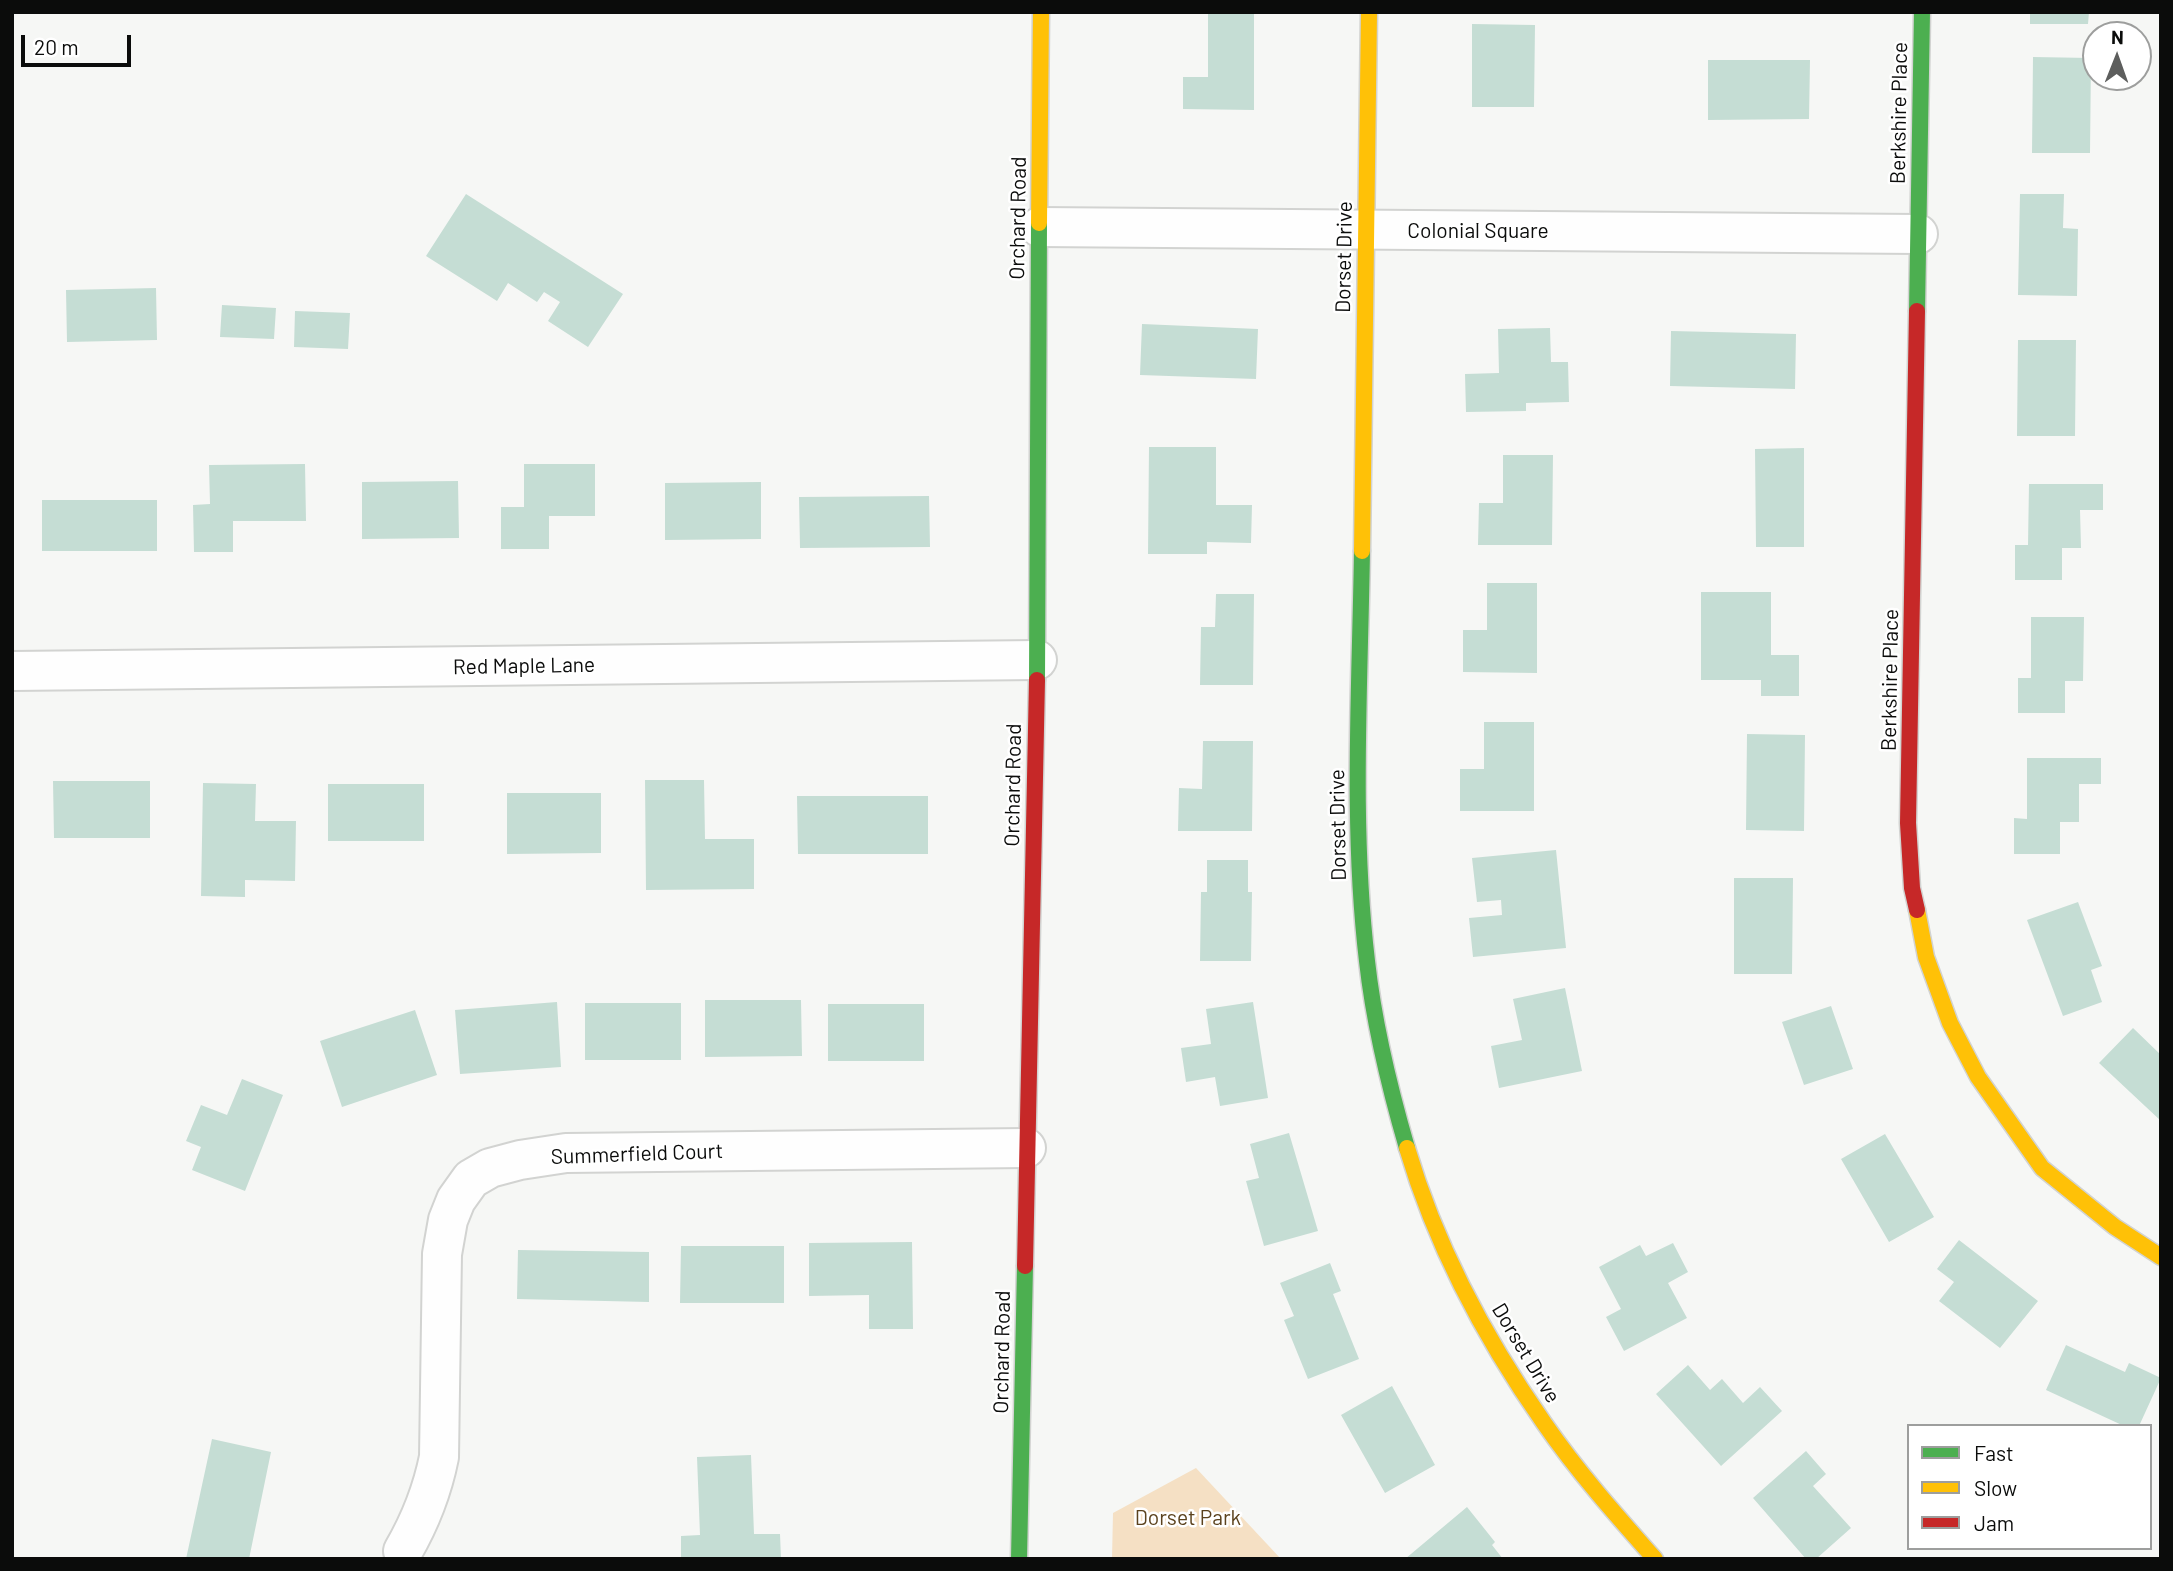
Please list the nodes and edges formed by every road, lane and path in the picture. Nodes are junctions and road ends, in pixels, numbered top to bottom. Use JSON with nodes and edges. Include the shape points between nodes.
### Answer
{"nodes":[{"id":1,"x":1041,"y":12,"type":"edge"},
{"id":2,"x":1369,"y":12,"type":"edge"},
{"id":3,"x":1922,"y":12,"type":"edge"},
{"id":4,"x":1039,"y":227,"type":"junction"},
{"id":5,"x":1365,"y":230,"type":"junction"},
{"id":6,"x":1918,"y":234,"type":"junction"},
{"id":7,"x":1037,"y":660,"type":"junction"},
{"id":8,"x":12,"y":671,"type":"edge"},
{"id":9,"x":1026,"y":1148,"type":"junction"},
{"id":10,"x":2161,"y":1257,"type":"edge"},
{"id":11,"x":403,"y":1551,"type":"dead end"},
{"id":12,"x":1019,"y":1559,"type":"edge"},
{"id":13,"x":1655,"y":1559,"type":"edge"}],
"edges":[{"from":1,"to":4,"type":"street","name":"Orchard Road"},
{"from":2,"to":5,"type":"street","name":"Dorset Drive"},
{"from":3,"to":6,"type":"street","name":"Berkshire Place"},
{"from":4,"to":5,"type":"street","name":"Colonial Square"},
{"from":4,"to":7,"type":"street","name":"Orchard Road"},
{"from":5,"to":6,"type":"street","name":"Colonial Square"},
{"from":5,"to":13,"type":"street","name":"Dorset Drive","via":[[1358,832],[1361,906],[1379,1037],[1421,1187],[1481,1320],[1544,1424]]},
{"from":6,"to":10,"type":"street","name":"Berkshire Place","via":[[1908,823],[1912,888],[1926,957],[1950,1023],[1978,1077],[2042,1168],[2115,1227]]},
{"from":7,"to":8,"type":"street","name":"Red Maple Lane"},
{"from":7,"to":9,"type":"street","name":"Orchard Road"},
{"from":9,"to":11,"type":"street","name":"Summerfield Court","via":[[566,1153],[490,1168],[471,1179],[448,1220],[442,1254],[439,1457],[420,1522]]},
{"from":9,"to":12,"type":"street","name":"Orchard Road"}]}
